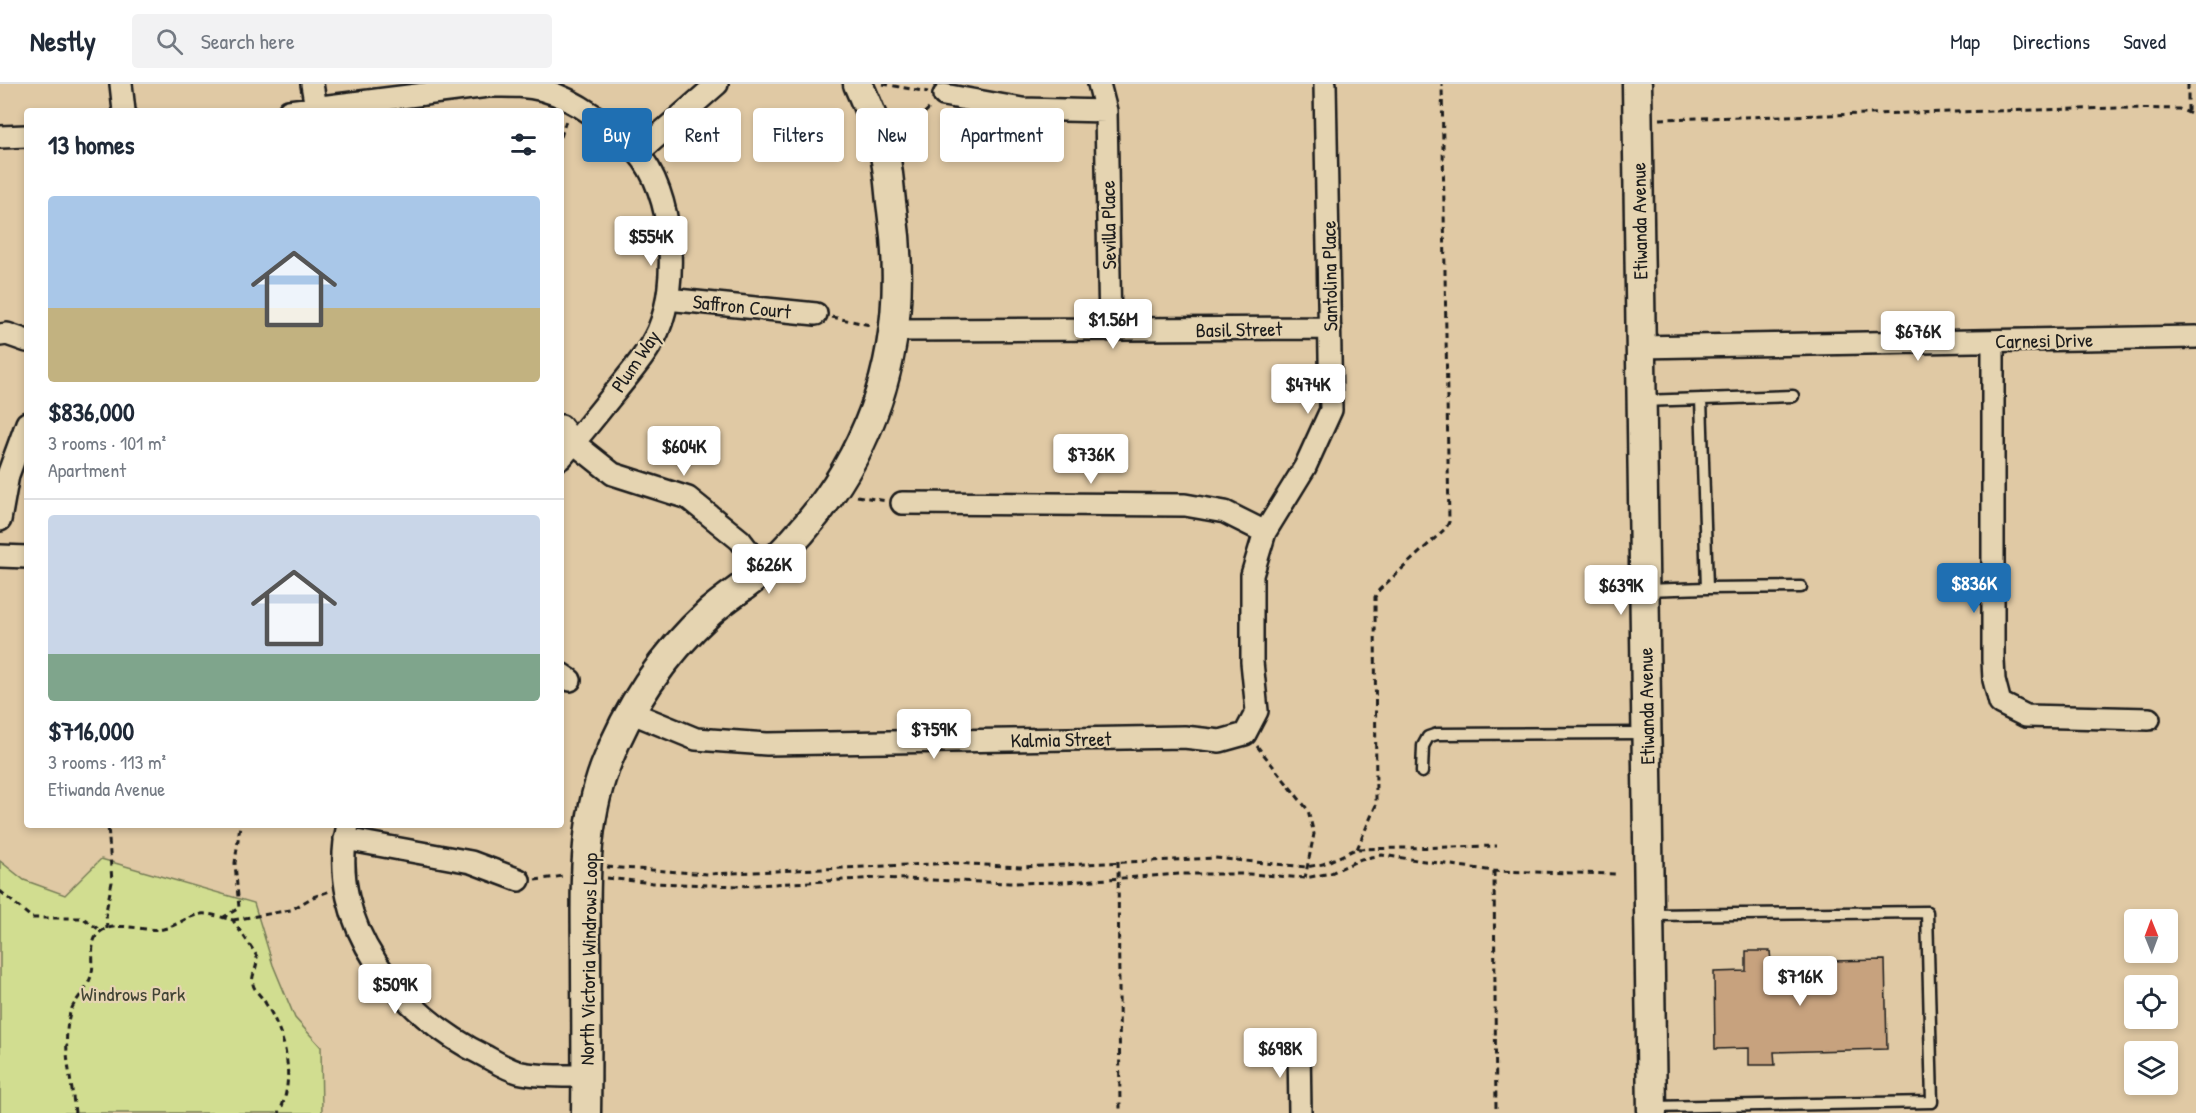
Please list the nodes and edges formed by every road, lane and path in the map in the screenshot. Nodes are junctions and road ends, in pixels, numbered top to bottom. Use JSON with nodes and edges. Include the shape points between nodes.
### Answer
{"nodes":[{"id":1,"x":121,"y":84,"type":"edge"},
{"id":2,"x":312,"y":84,"type":"edge"},
{"id":3,"x":717,"y":84,"type":"edge"},
{"id":4,"x":858,"y":84,"type":"edge"},
{"id":5,"x":883,"y":84,"type":"edge"},
{"id":6,"x":1099,"y":84,"type":"edge"},
{"id":7,"x":1325,"y":84,"type":"edge"},
{"id":8,"x":1442,"y":84,"type":"edge"},
{"id":9,"x":1637,"y":84,"type":"edge"},
{"id":10,"x":2188,"y":84,"type":"edge"},
{"id":11,"x":488,"y":85,"type":"edge"},
{"id":12,"x":944,"y":95,"type":"junction"},
{"id":13,"x":124,"y":108,"type":"edge"},
{"id":14,"x":316,"y":108,"type":"joint"},
{"id":15,"x":582,"y":108,"type":"edge"},
{"id":16,"x":868,"y":108,"type":"edge"},
{"id":17,"x":928,"y":109,"type":"edge"},
{"id":18,"x":1106,"y":111,"type":"junction"},
{"id":19,"x":2188,"y":112,"type":"junction"},
{"id":20,"x":2196,"y":116,"type":"edge"},
{"id":21,"x":1637,"y":119,"type":"junction"},
{"id":22,"x":0,"y":136,"type":"edge"},
{"id":23,"x":24,"y":136,"type":"edge"},
{"id":24,"x":652,"y":141,"type":"edge"},
{"id":25,"x":643,"y":162,"type":"edge"},
{"id":26,"x":886,"y":162,"type":"edge"},
{"id":27,"x":668,"y":299,"type":"junction"},
{"id":28,"x":816,"y":314,"type":"joint"},
{"id":29,"x":1330,"y":328,"type":"junction"},
{"id":30,"x":895,"y":330,"type":"junction"},
{"id":31,"x":1110,"y":330,"type":"junction"},
{"id":32,"x":0,"y":335,"type":"edge"},
{"id":33,"x":2196,"y":338,"type":"edge"},
{"id":34,"x":24,"y":339,"type":"edge"},
{"id":35,"x":1993,"y":341,"type":"junction"},
{"id":36,"x":1640,"y":347,"type":"junction"},
{"id":37,"x":1793,"y":396,"type":"dead end"},
{"id":38,"x":1701,"y":399,"type":"junction"},
{"id":39,"x":1641,"y":400,"type":"junction"},
{"id":40,"x":24,"y":431,"type":"edge"},
{"id":41,"x":567,"y":450,"type":"edge"},
{"id":42,"x":831,"y":492,"type":"junction"},
{"id":43,"x":902,"y":503,"type":"joint"},
{"id":44,"x":0,"y":520,"type":"edge"},
{"id":45,"x":1265,"y":532,"type":"junction"},
{"id":46,"x":0,"y":556,"type":"edge"},
{"id":47,"x":24,"y":557,"type":"edge"},
{"id":48,"x":763,"y":570,"type":"junction"},
{"id":49,"x":1801,"y":587,"type":"dead end"},
{"id":50,"x":1707,"y":588,"type":"junction"},
{"id":51,"x":1644,"y":590,"type":"junction"},
{"id":52,"x":630,"y":712,"type":"junction"},
{"id":53,"x":2149,"y":719,"type":"dead end"},
{"id":54,"x":1646,"y":733,"type":"junction"},
{"id":55,"x":1245,"y":734,"type":"junction"},
{"id":56,"x":1422,"y":772,"type":"dead end"},
{"id":57,"x":108,"y":828,"type":"edge"},
{"id":58,"x":240,"y":828,"type":"edge"},
{"id":59,"x":346,"y":832,"type":"edge"},
{"id":60,"x":1497,"y":846,"type":"dead end"},
{"id":61,"x":1357,"y":849,"type":"junction"},
{"id":62,"x":1118,"y":861,"type":"junction"},
{"id":63,"x":604,"y":867,"type":"dead end"},
{"id":64,"x":1306,"y":867,"type":"junction"},
{"id":65,"x":1494,"y":871,"type":"junction"},
{"id":66,"x":1619,"y":874,"type":"dead end"},
{"id":67,"x":562,"y":876,"type":"dead end"},
{"id":68,"x":1119,"y":877,"type":"junction"},
{"id":69,"x":602,"y":878,"type":"dead end"},
{"id":70,"x":1305,"y":878,"type":"junction"},
{"id":71,"x":519,"y":880,"type":"joint"},
{"id":72,"x":330,"y":884,"type":"dead end"},
{"id":73,"x":0,"y":891,"type":"edge"},
{"id":74,"x":1649,"y":915,"type":"junction"},
{"id":75,"x":222,"y":918,"type":"junction"},
{"id":76,"x":233,"y":920,"type":"junction"},
{"id":77,"x":107,"y":929,"type":"junction"},
{"id":78,"x":101,"y":931,"type":"junction"},
{"id":79,"x":1299,"y":1045,"type":"dead end"},
{"id":80,"x":587,"y":1076,"type":"junction"},
{"id":81,"x":1886,"y":1108,"type":"edge"},
{"id":82,"x":1652,"y":1110,"type":"edge"},
{"id":83,"x":75,"y":1113,"type":"edge"},
{"id":84,"x":279,"y":1113,"type":"edge"},
{"id":85,"x":586,"y":1113,"type":"edge"},
{"id":86,"x":1120,"y":1113,"type":"edge"},
{"id":87,"x":1300,"y":1113,"type":"edge"},
{"id":88,"x":1496,"y":1113,"type":"edge"}],
"edges":[{"from":1,"to":13,"type":"street"},
{"from":2,"to":14,"type":"street"},
{"from":3,"to":24,"type":"street"},
{"from":4,"to":16,"type":"street","name":"North Victoria Windrows Loop"},
{"from":5,"to":12,"type":"path"},
{"from":6,"to":18,"type":"street","name":"Sevilla Place"},
{"from":7,"to":29,"type":"street","name":"Santolina Place"},
{"from":8,"to":61,"type":"path","via":[[1449,522],[1375,597],[1376,805]]},
{"from":9,"to":21,"type":"street","name":"Etiwanda Avenue"},
{"from":10,"to":19,"type":"path"},
{"from":11,"to":14,"type":"street","name":"Plum Way"},
{"from":11,"to":15,"type":"street","name":"Plum Way","via":[[544,90]]},
{"from":12,"to":17,"type":"path"},
{"from":12,"to":18,"type":"street","via":[[1022,109]]},
{"from":18,"to":31,"type":"street","name":"Sevilla Place"},
{"from":19,"to":20,"type":"path"},
{"from":19,"to":21,"type":"path","via":[[2118,108]]},
{"from":21,"to":36,"type":"street","name":"Etiwanda Avenue"},
{"from":22,"to":23,"type":"street"},
{"from":25,"to":27,"type":"street","name":"Plum Way","via":[[656,185],[667,220],[671,259]]},
{"from":26,"to":30,"type":"street","name":"North Victoria Windrows Loop","via":[[897,246]]},
{"from":27,"to":28,"type":"street","name":"Saffron Court"},
{"from":27,"to":41,"type":"street","name":"Plum Way","via":[[658,331],[640,361]]},
{"from":28,"to":30,"type":"path"},
{"from":29,"to":31,"type":"street","name":"Basil Street"},
{"from":29,"to":45,"type":"street","name":"Santolina Place","via":[[1331,410],[1305,467]]},
{"from":30,"to":31,"type":"street","name":"Basil Street"},
{"from":30,"to":42,"type":"street","name":"North Victoria Windrows Loop","via":[[883,390],[857,453]]},
{"from":32,"to":34,"type":"street"},
{"from":33,"to":35,"type":"street","name":"Carnesi Drive"},
{"from":35,"to":36,"type":"street","name":"Carnesi Drive"},
{"from":35,"to":53,"type":"street","via":[[1993,660],[2000,703],[2026,716]]},
{"from":36,"to":39,"type":"street","name":"Etiwanda Avenue"},
{"from":37,"to":38,"type":"lane"},
{"from":38,"to":39,"type":"lane"},
{"from":38,"to":50,"type":"lane"},
{"from":39,"to":51,"type":"street","name":"Etiwanda Avenue"},
{"from":40,"to":44,"type":"street","via":[[8,475]]},
{"from":41,"to":48,"type":"street","via":[[613,474],[688,498],[740,540]]},
{"from":42,"to":43,"type":"path"},
{"from":42,"to":48,"type":"street","name":"North Victoria Windrows Loop","via":[[812,521]]},
{"from":43,"to":45,"type":"street","via":[[1185,505],[1225,512]]},
{"from":45,"to":55,"type":"street","name":"Santolina Place","via":[[1252,576],[1252,662],[1257,711]]},
{"from":46,"to":47,"type":"street"},
{"from":48,"to":52,"type":"street","name":"North Victoria Windrows Loop","via":[[710,612],[661,662]]},
{"from":49,"to":50,"type":"lane"},
{"from":50,"to":51,"type":"lane"},
{"from":51,"to":54,"type":"street","name":"Etiwanda Avenue"},
{"from":52,"to":55,"type":"street","name":"Kalmia Street","via":[[696,739],[767,744],[1184,737],[1220,741]]},
{"from":52,"to":80,"type":"street","name":"North Victoria Windrows Loop","via":[[604,768],[585,877]]},
{"from":54,"to":56,"type":"lane","via":[[1437,734],[1428,737],[1423,746]]},
{"from":54,"to":74,"type":"street","name":"Etiwanda Avenue"},
{"from":55,"to":64,"type":"path","via":[[1308,810],[1314,834]]},
{"from":57,"to":77,"type":"path","via":[[112,882]]},
{"from":58,"to":75,"type":"path","via":[[235,863],[238,908]]},
{"from":59,"to":71,"type":"street","via":[[471,862]]},
{"from":59,"to":80,"type":"street","via":[[345,880],[358,933],[372,959],[401,995],[457,1042],[521,1073]]},
{"from":60,"to":61,"type":"path"},
{"from":61,"to":64,"type":"path"},
{"from":62,"to":63,"type":"path","via":[[1020,867],[942,863],[709,874]]},
{"from":62,"to":64,"type":"path","via":[[1215,858]]},
{"from":62,"to":68,"type":"path"},
{"from":64,"to":70,"type":"path"},
{"from":65,"to":66,"type":"path"},
{"from":65,"to":70,"type":"path","via":[[1382,855]]},
{"from":65,"to":88,"type":"path"},
{"from":67,"to":71,"type":"path"},
{"from":68,"to":69,"type":"path","via":[[1008,883],[878,878],[739,886]]},
{"from":68,"to":70,"type":"path","via":[[1249,874]]},
{"from":68,"to":86,"type":"path"},
{"from":72,"to":76,"type":"path","via":[[331,891],[291,910]]},
{"from":73,"to":78,"type":"path","via":[[32,918],[83,918]]},
{"from":74,"to":81,"type":"lane","via":[[1927,912],[1932,1102]]},
{"from":74,"to":82,"type":"street","name":"Etiwanda Avenue"},
{"from":75,"to":76,"type":"path"},
{"from":75,"to":77,"type":"path","via":[[201,914],[160,930],[118,926]]},
{"from":76,"to":84,"type":"path","via":[[246,943],[255,949],[258,958],[253,987],[275,1021],[288,1064]]},
{"from":77,"to":78,"type":"path"},
{"from":78,"to":83,"type":"path","via":[[92,946],[88,984],[69,1015],[68,1064]]},
{"from":79,"to":87,"type":"street"},
{"from":80,"to":85,"type":"street","name":"North Victoria Windrows Loop"},
{"from":81,"to":82,"type":"lane"}]}
